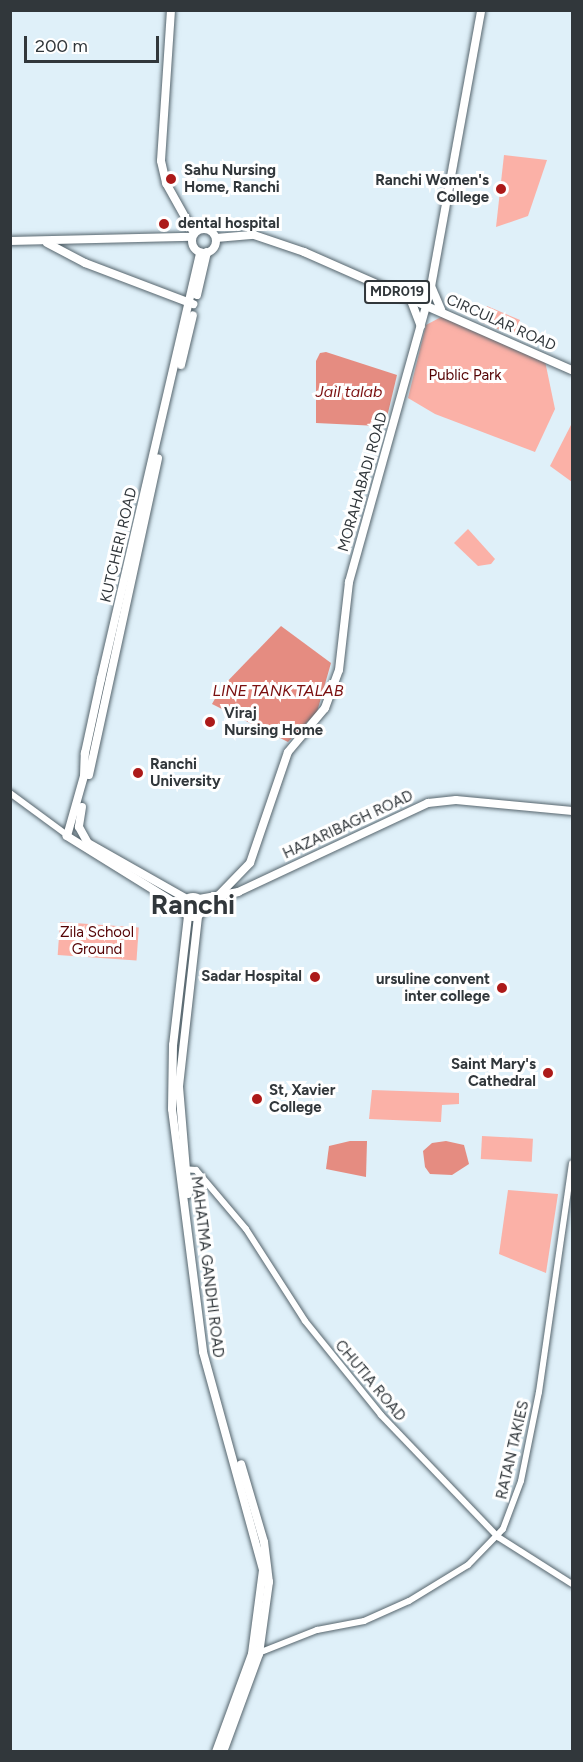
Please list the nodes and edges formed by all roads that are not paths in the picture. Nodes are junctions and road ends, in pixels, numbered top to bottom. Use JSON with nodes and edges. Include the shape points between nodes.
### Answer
{"nodes":[{"id":1,"x":171,"y":10,"type":"edge"},
{"id":2,"x":481,"y":10,"type":"edge"},
{"id":3,"x":181,"y":215,"type":"junction"},
{"id":4,"x":193,"y":235,"type":"junction"},
{"id":5,"x":181,"y":236,"type":"junction"},
{"id":6,"x":216,"y":238,"type":"junction"},
{"id":7,"x":10,"y":241,"type":"edge"},
{"id":8,"x":45,"y":242,"type":"junction"},
{"id":9,"x":203,"y":252,"type":"junction"},
{"id":10,"x":430,"y":288,"type":"junction"},
{"id":11,"x":412,"y":299,"type":"junction"},
{"id":12,"x":193,"y":304,"type":"junction"},
{"id":13,"x":427,"y":305,"type":"junction"},
{"id":14,"x":442,"y":311,"type":"junction"},
{"id":15,"x":422,"y":327,"type":"junction"},
{"id":16,"x":573,"y":369,"type":"edge"},
{"id":17,"x":10,"y":794,"type":"edge"},
{"id":18,"x":573,"y":811,"type":"edge"},
{"id":19,"x":68,"y":837,"type":"junction"},
{"id":20,"x":215,"y":897,"type":"junction"},
{"id":21,"x":187,"y":899,"type":"junction"},
{"id":22,"x":200,"y":899,"type":"junction"},
{"id":23,"x":183,"y":908,"type":"junction"},
{"id":24,"x":204,"y":908,"type":"junction"},
{"id":25,"x":188,"y":916,"type":"junction"},
{"id":26,"x":198,"y":916,"type":"junction"},
{"id":27,"x":573,"y":1163,"type":"edge"},
{"id":28,"x":183,"y":1169,"type":"junction"},
{"id":29,"x":498,"y":1537,"type":"junction"},
{"id":30,"x":573,"y":1584,"type":"edge"},
{"id":31,"x":255,"y":1654,"type":"junction"},
{"id":32,"x":216,"y":1752,"type":"edge"},
{"id":33,"x":223,"y":1752,"type":"edge"}],
"edges":[{"from":1,"to":3,"type":"main road","via":[[161,161]]},
{"from":2,"to":10,"type":"main road","name":"MORAHABADI ROAD"},
{"from":3,"to":4,"type":"main road"},
{"from":3,"to":5,"type":"main road"},
{"from":4,"to":5,"type":"main road"},
{"from":4,"to":6,"type":"main road","name":"CIRCULAR ROAD","number":"MDR019","via":[[207,229]]},
{"from":4,"to":9,"type":"main road","via":[[193,246]]},
{"from":5,"to":8,"type":"main road"},
{"from":6,"to":9,"type":"main road","via":[[214,247]]},
{"from":6,"to":11,"type":"main road","name":"CIRCULAR ROAD","number":"MDR019","via":[[245,234],[269,239]]},
{"from":7,"to":8,"type":"main road"},
{"from":8,"to":12,"type":"main road","via":[[85,263]]},
{"from":9,"to":12,"type":"main road","name":"KUTCHERI ROAD"},
{"from":10,"to":11,"type":"main road"},
{"from":10,"to":13,"type":"main road","name":"MORAHABADI ROAD"},
{"from":10,"to":14,"type":"main road"},
{"from":11,"to":13,"type":"main road","name":"CIRCULAR ROAD","number":"MDR019"},
{"from":11,"to":15,"type":"main road"},
{"from":12,"to":19,"type":"main road","name":"KUTCHERI ROAD","via":[[100,679],[84,776]]},
{"from":12,"to":21,"type":"main road","via":[[102,704],[79,827],[85,839]]},
{"from":13,"to":14,"type":"main road","name":"CIRCULAR ROAD","number":"MDR019"},
{"from":13,"to":15,"type":"main road","name":"MORAHABADI ROAD"},
{"from":14,"to":15,"type":"main road"},
{"from":14,"to":16,"type":"main road","name":"CIRCULAR ROAD","number":"MDR019"},
{"from":15,"to":20,"type":"main road","name":"MORAHABADI ROAD","via":[[349,582],[339,670],[330,696],[288,752],[250,863]]},
{"from":17,"to":19,"type":"street"},
{"from":18,"to":20,"type":"main road","name":"HAZARIBAGH ROAD","via":[[456,800],[428,803],[238,892]]},
{"from":19,"to":23,"type":"main road"},
{"from":20,"to":22,"type":"main road","name":"HAZARIBAGH ROAD"},
{"from":20,"to":24,"type":"main road"},
{"from":21,"to":22,"type":"main road"},
{"from":21,"to":23,"type":"main road"},
{"from":22,"to":24,"type":"main road"},
{"from":23,"to":25,"type":"main road"},
{"from":24,"to":26,"type":"main road"},
{"from":25,"to":26,"type":"main road"},
{"from":25,"to":28,"type":"main road","name":"MAHATMA GANDHI ROAD","via":[[171,1079]]},
{"from":26,"to":28,"type":"main road","name":"MAHATMA GANDHI ROAD","via":[[179,1080]]},
{"from":27,"to":29,"type":"street","name":"RATAN TAKIES","via":[[539,1392],[521,1481]]},
{"from":28,"to":29,"type":"street","name":"CHUTIA ROAD","via":[[196,1170],[246,1229],[305,1321],[381,1415]]},
{"from":28,"to":31,"type":"main road","name":"MAHATMA GANDHI ROAD","via":[[207,1352],[267,1558],[268,1597]]},
{"from":29,"to":30,"type":"street","name":"CHUTIA ROAD"},
{"from":29,"to":31,"type":"street","name":"RATAN TAKIES","via":[[445,1580],[391,1610],[364,1621],[317,1630]]},
{"from":31,"to":32,"type":"main road","name":"MAHATMA GANDHI ROAD"},
{"from":31,"to":33,"type":"main road","name":"MAHATMA GANDHI ROAD"}]}
